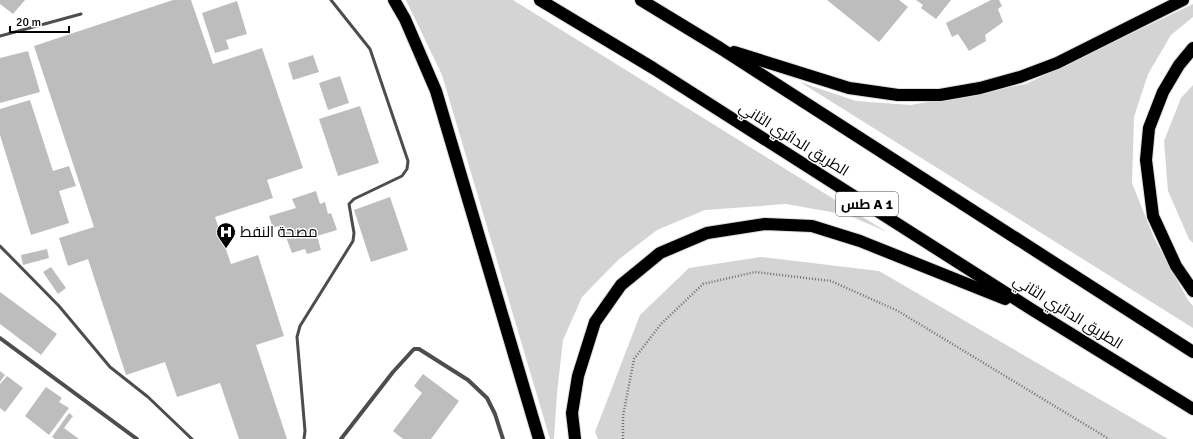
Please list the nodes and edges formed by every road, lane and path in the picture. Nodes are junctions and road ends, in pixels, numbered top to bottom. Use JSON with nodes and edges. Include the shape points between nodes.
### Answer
{"nodes":[{"id":1,"x":331,"y":0,"type":"edge"},
{"id":2,"x":394,"y":0,"type":"edge"},
{"id":3,"x":540,"y":0,"type":"edge"},
{"id":4,"x":641,"y":0,"type":"edge"},
{"id":5,"x":1183,"y":0,"type":"edge"},
{"id":6,"x":81,"y":14,"type":"dead end"},
{"id":7,"x":0,"y":36,"type":"edge"},
{"id":8,"x":720,"y":48,"type":"junction"},
{"id":9,"x":1193,"y":48,"type":"edge"},
{"id":10,"x":0,"y":246,"type":"edge"},
{"id":11,"x":1193,"y":291,"type":"edge"},
{"id":12,"x":1031,"y":309,"type":"junction"},
{"id":13,"x":0,"y":338,"type":"edge"},
{"id":14,"x":1193,"y":352,"type":"edge"},
{"id":15,"x":1193,"y":409,"type":"edge"},
{"id":16,"x":137,"y":439,"type":"edge"},
{"id":17,"x":192,"y":439,"type":"edge"},
{"id":18,"x":304,"y":439,"type":"edge"},
{"id":19,"x":341,"y":439,"type":"edge"},
{"id":20,"x":502,"y":439,"type":"edge"},
{"id":21,"x":539,"y":439,"type":"edge"},
{"id":22,"x":575,"y":439,"type":"edge"},
{"id":23,"x":623,"y":439,"type":"edge"},
{"id":24,"x":1109,"y":439,"type":"edge"}],
"edges":[{"from":1,"to":18,"type":"lane","via":[[370,49],[408,160],[407,169],[402,176],[349,204],[353,241],[300,326],[297,337]]},
{"from":2,"to":21,"type":"highway","via":[[405,19],[436,91]]},
{"from":3,"to":12,"type":"highway","name":"الطريق الدائري الثاني","number":"طس A 1","via":[[653,68]]},
{"from":4,"to":8,"type":"highway"},
{"from":5,"to":8,"type":"highway","via":[[1057,63],[980,88],[940,95],[898,95],[849,88]]},
{"from":6,"to":7,"type":"lane"},
{"from":8,"to":14,"type":"highway"},
{"from":9,"to":11,"type":"highway","via":[[1163,92],[1149,128],[1146,160],[1153,216],[1176,266]]},
{"from":10,"to":17,"type":"lane","via":[[59,306],[110,367],[148,397]]},
{"from":12,"to":15,"type":"highway","name":"الطريق الدائري الثاني","number":"طس A 1"},
{"from":12,"to":22,"type":"highway","via":[[860,241],[812,226],[765,224],[707,233],[660,253],[622,285],[595,322],[578,376],[572,413]]},
{"from":13,"to":16,"type":"street"},
{"from":19,"to":20,"type":"street","via":[[414,349],[419,349],[468,380],[487,398],[495,414]]},
{"from":23,"to":24,"type":"path","via":[[623,416],[634,358],[661,324],[703,284],[755,272],[830,281],[898,311]]}]}
